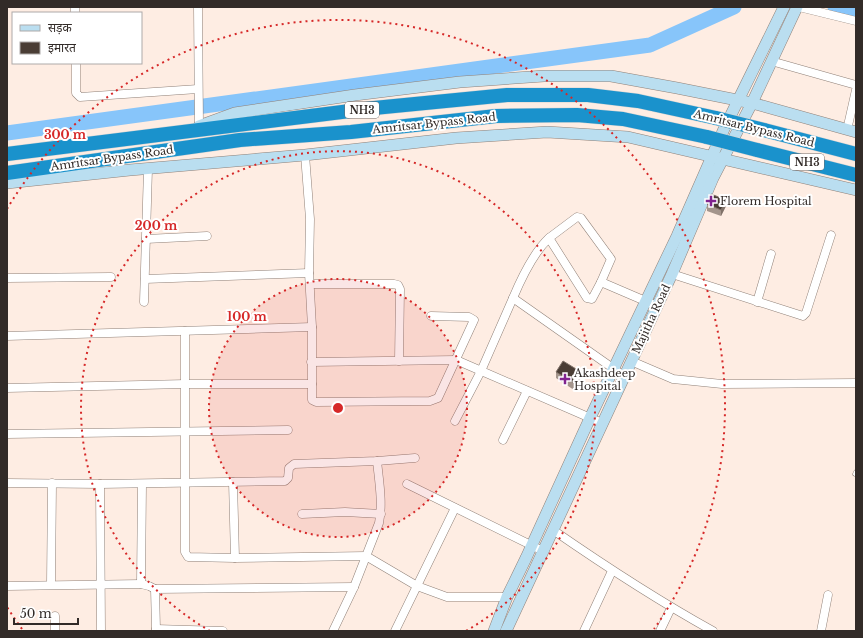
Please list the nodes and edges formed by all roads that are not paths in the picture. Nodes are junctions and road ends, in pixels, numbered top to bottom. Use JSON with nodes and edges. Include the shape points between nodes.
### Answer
{"nodes":[{"id":1,"x":198,"y":7,"type":"edge"},
{"id":2,"x":784,"y":7,"type":"edge"},
{"id":3,"x":798,"y":7,"type":"edge"},
{"id":4,"x":856,"y":21,"type":"edge"},
{"id":5,"x":771,"y":61,"type":"junction"},
{"id":6,"x":76,"y":64,"type":"edge"},
{"id":7,"x":856,"y":85,"type":"edge"},
{"id":8,"x":856,"y":90,"type":"edge"},
{"id":9,"x":198,"y":92,"type":"junction"},
{"id":10,"x":739,"y":100,"type":"junction"},
{"id":11,"x":752,"y":103,"type":"junction"},
{"id":12,"x":199,"y":126,"type":"junction"},
{"id":13,"x":185,"y":131,"type":"junction"},
{"id":14,"x":851,"y":131,"type":"edge"},
{"id":15,"x":7,"y":154,"type":"edge"},
{"id":16,"x":856,"y":154,"type":"edge"},
{"id":17,"x":305,"y":155,"type":"junction"},
{"id":18,"x":712,"y":156,"type":"junction"},
{"id":19,"x":723,"y":159,"type":"junction"},
{"id":20,"x":148,"y":169,"type":"junction"},
{"id":21,"x":7,"y":173,"type":"edge"},
{"id":22,"x":856,"y":175,"type":"edge"},
{"id":23,"x":7,"y":183,"type":"edge"},
{"id":24,"x":856,"y":190,"type":"edge"},
{"id":25,"x":830,"y":235,"type":"dead end"},
{"id":26,"x":207,"y":236,"type":"dead end"},
{"id":27,"x":549,"y":238,"type":"junction"},
{"id":28,"x":146,"y":239,"type":"junction"},
{"id":29,"x":770,"y":254,"type":"dead end"},
{"id":30,"x":309,"y":272,"type":"junction"},
{"id":31,"x":672,"y":274,"type":"junction"},
{"id":32,"x":111,"y":277,"type":"dead end"},
{"id":33,"x":7,"y":278,"type":"edge"},
{"id":34,"x":145,"y":279,"type":"junction"},
{"id":35,"x":601,"y":282,"type":"junction"},
{"id":36,"x":310,"y":284,"type":"junction"},
{"id":37,"x":513,"y":298,"type":"junction"},
{"id":38,"x":144,"y":302,"type":"dead end"},
{"id":39,"x":646,"y":302,"type":"junction"},
{"id":40,"x":757,"y":302,"type":"junction"},
{"id":41,"x":657,"y":306,"type":"junction"},
{"id":42,"x":431,"y":316,"type":"dead end"},
{"id":43,"x":312,"y":327,"type":"junction"},
{"id":44,"x":185,"y":331,"type":"junction"},
{"id":45,"x":7,"y":336,"type":"edge"},
{"id":46,"x":456,"y":360,"type":"junction"},
{"id":47,"x":631,"y":361,"type":"junction"},
{"id":48,"x":312,"y":362,"type":"junction"},
{"id":49,"x":399,"y":362,"type":"junction"},
{"id":50,"x":614,"y":368,"type":"junction"},
{"id":51,"x":481,"y":371,"type":"junction"},
{"id":52,"x":624,"y":376,"type":"junction"},
{"id":53,"x":856,"y":383,"type":"edge"},
{"id":54,"x":186,"y":384,"type":"junction"},
{"id":55,"x":312,"y":384,"type":"junction"},
{"id":56,"x":7,"y":388,"type":"edge"},
{"id":57,"x":527,"y":391,"type":"junction"},
{"id":58,"x":590,"y":418,"type":"junction"},
{"id":59,"x":455,"y":421,"type":"dead end"},
{"id":60,"x":602,"y":423,"type":"junction"},
{"id":61,"x":288,"y":430,"type":"dead end"},
{"id":62,"x":185,"y":432,"type":"junction"},
{"id":63,"x":7,"y":434,"type":"edge"},
{"id":64,"x":503,"y":440,"type":"dead end"},
{"id":65,"x":415,"y":458,"type":"dead end"},
{"id":66,"x":377,"y":461,"type":"junction"},
{"id":67,"x":7,"y":482,"type":"edge"},
{"id":68,"x":186,"y":482,"type":"junction"},
{"id":69,"x":233,"y":482,"type":"junction"},
{"id":70,"x":52,"y":483,"type":"junction"},
{"id":71,"x":100,"y":484,"type":"junction"},
{"id":72,"x":142,"y":484,"type":"junction"},
{"id":73,"x":407,"y":484,"type":"dead end"},
{"id":74,"x":455,"y":508,"type":"junction"},
{"id":75,"x":302,"y":514,"type":"dead end"},
{"id":76,"x":381,"y":514,"type":"junction"},
{"id":77,"x":553,"y":530,"type":"junction"},
{"id":78,"x":532,"y":546,"type":"junction"},
{"id":79,"x":543,"y":551,"type":"junction"},
{"id":80,"x":366,"y":556,"type":"junction"},
{"id":81,"x":236,"y":558,"type":"junction"},
{"id":82,"x":612,"y":571,"type":"junction"},
{"id":83,"x":51,"y":584,"type":"junction"},
{"id":84,"x":141,"y":584,"type":"junction"},
{"id":85,"x":101,"y":585,"type":"junction"},
{"id":86,"x":7,"y":586,"type":"edge"},
{"id":87,"x":417,"y":586,"type":"junction"},
{"id":88,"x":354,"y":587,"type":"junction"},
{"id":89,"x":156,"y":589,"type":"junction"},
{"id":90,"x":828,"y":595,"type":"dead end"},
{"id":91,"x":507,"y":597,"type":"junction"},
{"id":92,"x":671,"y":608,"type":"junction"},
{"id":93,"x":55,"y":616,"type":"dead end"},
{"id":94,"x":156,"y":630,"type":"edge"},
{"id":95,"x":55,"y":631,"type":"edge"},
{"id":96,"x":101,"y":631,"type":"edge"},
{"id":97,"x":223,"y":631,"type":"edge"},
{"id":98,"x":333,"y":631,"type":"edge"},
{"id":99,"x":395,"y":631,"type":"edge"},
{"id":100,"x":494,"y":631,"type":"edge"},
{"id":101,"x":506,"y":631,"type":"edge"},
{"id":102,"x":584,"y":631,"type":"edge"},
{"id":103,"x":660,"y":631,"type":"edge"},
{"id":104,"x":713,"y":631,"type":"edge"},
{"id":105,"x":821,"y":631,"type":"edge"}],
"edges":[{"from":1,"to":9,"type":"street"},
{"from":2,"to":10,"type":"street","name":"Majitha Road"},
{"from":3,"to":4,"type":"street"},
{"from":3,"to":5,"type":"street","name":"Majitha Road"},
{"from":5,"to":7,"type":"street"},
{"from":5,"to":11,"type":"street","name":"Majitha Road"},
{"from":6,"to":9,"type":"street","via":[[76,93],[80,97]]},
{"from":8,"to":14,"type":"street"},
{"from":9,"to":12,"type":"street"},
{"from":10,"to":11,"type":"street"},
{"from":10,"to":12,"type":"street","via":[[611,76],[544,76],[460,82],[355,95],[235,113]]},
{"from":10,"to":18,"type":"street","name":"Majitha Road"},
{"from":11,"to":14,"type":"street"},
{"from":11,"to":19,"type":"street","name":"Majitha Road"},
{"from":12,"to":13,"type":"street"},
{"from":13,"to":15,"type":"highway","name":"Amritsar Bypass Road","number":"NH3"},
{"from":13,"to":16,"type":"highway","name":"Amritsar Bypass Road","number":"NH3","bridge":true,"via":[[507,95],[588,95],[638,101],[716,118]]},
{"from":17,"to":18,"type":"street","via":[[456,138],[547,132],[628,137]]},
{"from":17,"to":20,"type":"street"},
{"from":17,"to":30,"type":"street","via":[[310,220]]},
{"from":18,"to":19,"type":"street"},
{"from":18,"to":39,"type":"street","name":"Majitha Road"},
{"from":19,"to":24,"type":"street"},
{"from":19,"to":31,"type":"street","name":"Majitha Road"},
{"from":20,"to":23,"type":"street"},
{"from":20,"to":28,"type":"street"},
{"from":21,"to":22,"type":"highway","name":"Amritsar Bypass Road","number":"NH3","bridge":true,"via":[[240,140],[352,132],[496,116],[577,115],[623,119],[707,137]]},
{"from":25,"to":40,"type":"street","via":[[804,315],[800,316]]},
{"from":26,"to":28,"type":"street"},
{"from":27,"to":35,"type":"street","via":[[587,298],[592,299]]},
{"from":27,"to":35,"type":"street","via":[[577,217],[581,218],[610,258]]},
{"from":27,"to":37,"type":"street","via":[[543,243]]},
{"from":28,"to":34,"type":"street"},
{"from":29,"to":40,"type":"street"},
{"from":30,"to":34,"type":"street"},
{"from":30,"to":36,"type":"street"},
{"from":31,"to":40,"type":"street"},
{"from":31,"to":41,"type":"street","name":"Majitha Road"},
{"from":32,"to":33,"type":"street"},
{"from":34,"to":38,"type":"street"},
{"from":35,"to":39,"type":"street"},
{"from":36,"to":43,"type":"street"},
{"from":36,"to":49,"type":"street","via":[[398,285]]},
{"from":37,"to":50,"type":"street"},
{"from":37,"to":51,"type":"street"},
{"from":39,"to":41,"type":"street"},
{"from":39,"to":50,"type":"street","name":"Majitha Road"},
{"from":41,"to":47,"type":"street","name":"Majitha Road"},
{"from":42,"to":46,"type":"street","via":[[473,319]]},
{"from":43,"to":44,"type":"street"},
{"from":43,"to":48,"type":"street"},
{"from":44,"to":45,"type":"street"},
{"from":44,"to":54,"type":"street"},
{"from":46,"to":49,"type":"street"},
{"from":46,"to":51,"type":"street"},
{"from":46,"to":55,"type":"street","via":[[440,395],[430,401],[316,402],[312,400]]},
{"from":47,"to":52,"type":"street","name":"Majitha Road"},
{"from":47,"to":53,"type":"street","via":[[680,381],[722,384]]},
{"from":48,"to":49,"type":"street"},
{"from":48,"to":55,"type":"street"},
{"from":50,"to":52,"type":"street"},
{"from":50,"to":58,"type":"street","name":"Majitha Road"},
{"from":51,"to":57,"type":"street"},
{"from":51,"to":59,"type":"street"},
{"from":52,"to":60,"type":"street","name":"Majitha Road"},
{"from":54,"to":55,"type":"street"},
{"from":54,"to":56,"type":"street"},
{"from":54,"to":62,"type":"street"},
{"from":57,"to":58,"type":"street"},
{"from":57,"to":64,"type":"street"},
{"from":58,"to":60,"type":"street"},
{"from":58,"to":78,"type":"street","name":"Majitha Road"},
{"from":60,"to":77,"type":"street","name":"Majitha Road"},
{"from":61,"to":62,"type":"street"},
{"from":62,"to":63,"type":"street"},
{"from":62,"to":68,"type":"street"},
{"from":65,"to":66,"type":"street"},
{"from":66,"to":69,"type":"street","via":[[294,464],[289,468],[285,481]]},
{"from":66,"to":76,"type":"street"},
{"from":67,"to":70,"type":"street"},
{"from":68,"to":69,"type":"street"},
{"from":68,"to":72,"type":"street"},
{"from":68,"to":81,"type":"street","via":[[186,555],[191,558]]},
{"from":69,"to":81,"type":"street"},
{"from":70,"to":71,"type":"street"},
{"from":70,"to":83,"type":"street"},
{"from":71,"to":72,"type":"street"},
{"from":71,"to":85,"type":"street"},
{"from":72,"to":84,"type":"street"},
{"from":73,"to":74,"type":"street"},
{"from":74,"to":78,"type":"street"},
{"from":74,"to":87,"type":"street"},
{"from":75,"to":76,"type":"street"},
{"from":76,"to":80,"type":"street"},
{"from":77,"to":79,"type":"street","name":"Majitha Road"},
{"from":77,"to":82,"type":"street"},
{"from":78,"to":79,"type":"street"},
{"from":78,"to":91,"type":"street","name":"Majitha Road"},
{"from":79,"to":101,"type":"street","name":"Majitha Road"},
{"from":80,"to":81,"type":"street"},
{"from":80,"to":87,"type":"street"},
{"from":80,"to":88,"type":"street"},
{"from":82,"to":92,"type":"street"},
{"from":82,"to":102,"type":"street"},
{"from":83,"to":85,"type":"street"},
{"from":83,"to":86,"type":"street"},
{"from":84,"to":85,"type":"street"},
{"from":84,"to":89,"type":"street"},
{"from":85,"to":96,"type":"street"},
{"from":87,"to":91,"type":"street","via":[[447,597]]},
{"from":87,"to":99,"type":"street"},
{"from":88,"to":89,"type":"street"},
{"from":88,"to":98,"type":"street"},
{"from":89,"to":94,"type":"street"},
{"from":90,"to":105,"type":"street"},
{"from":91,"to":100,"type":"street","name":"Majitha Road"},
{"from":92,"to":103,"type":"street"},
{"from":92,"to":104,"type":"street"},
{"from":93,"to":95,"type":"street"},
{"from":94,"to":97,"type":"street"}]}
